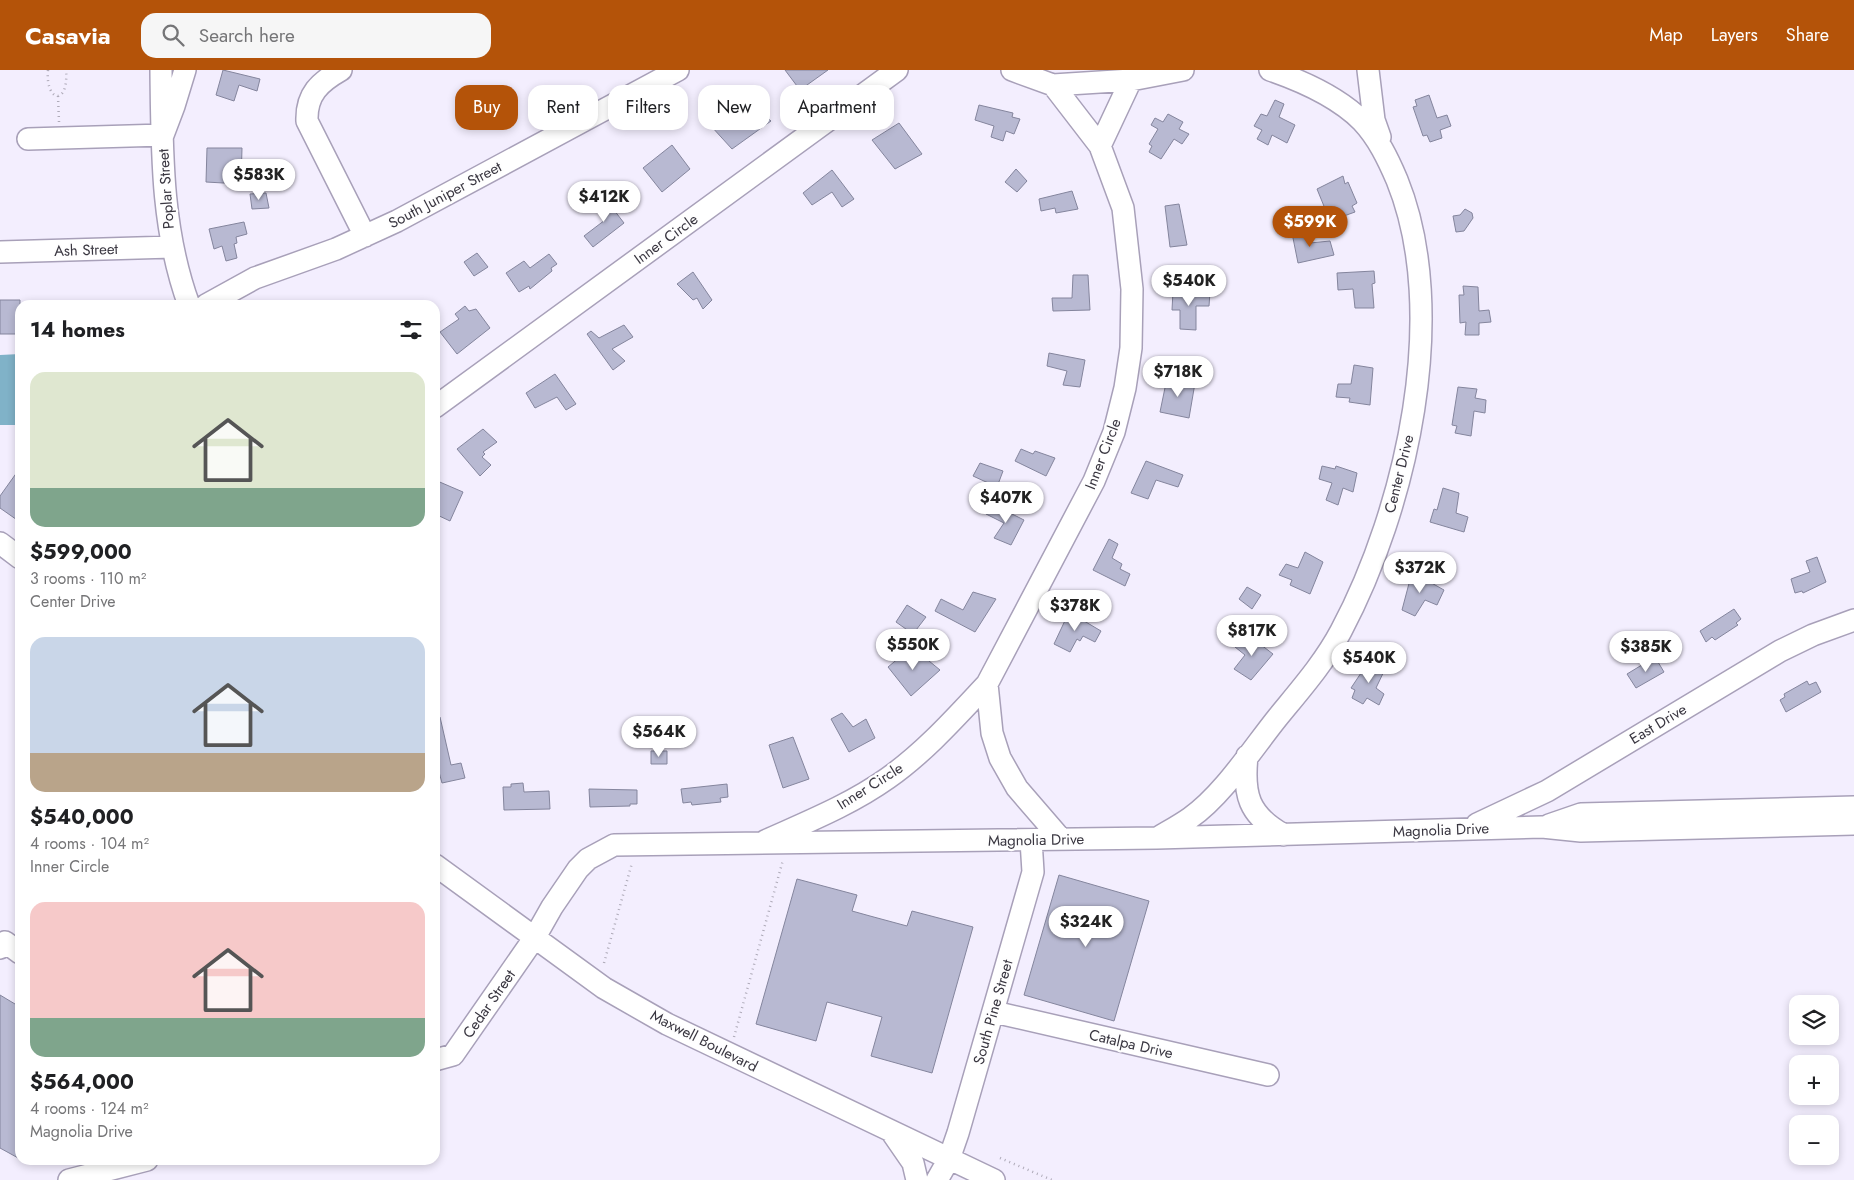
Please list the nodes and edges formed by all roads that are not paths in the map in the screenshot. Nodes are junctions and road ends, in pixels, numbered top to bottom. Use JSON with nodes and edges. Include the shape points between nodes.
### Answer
{"nodes":[{"id":1,"x":161,"y":70,"type":"edge"},
{"id":2,"x":185,"y":70,"type":"edge"},
{"id":3,"x":341,"y":70,"type":"edge"},
{"id":4,"x":678,"y":70,"type":"edge"},
{"id":5,"x":897,"y":70,"type":"edge"},
{"id":6,"x":1012,"y":70,"type":"edge"},
{"id":7,"x":1182,"y":70,"type":"edge"},
{"id":8,"x":1270,"y":70,"type":"edge"},
{"id":9,"x":1368,"y":70,"type":"edge"},
{"id":10,"x":1131,"y":80,"type":"junction"},
{"id":11,"x":1053,"y":85,"type":"junction"},
{"id":12,"x":163,"y":135,"type":"junction"},
{"id":13,"x":28,"y":139,"type":"dead end"},
{"id":14,"x":1100,"y":146,"type":"junction"},
{"id":15,"x":1387,"y":156,"type":"junction"},
{"id":16,"x":366,"y":236,"type":"junction"},
{"id":17,"x":172,"y":247,"type":"junction"},
{"id":18,"x":0,"y":252,"type":"edge"},
{"id":19,"x":188,"y":300,"type":"edge"},
{"id":20,"x":215,"y":300,"type":"edge"},
{"id":21,"x":444,"y":395,"type":"edge"},
{"id":22,"x":0,"y":543,"type":"edge"},
{"id":23,"x":15,"y":554,"type":"edge"},
{"id":24,"x":1854,"y":620,"type":"edge"},
{"id":25,"x":987,"y":684,"type":"junction"},
{"id":26,"x":1247,"y":756,"type":"junction"},
{"id":27,"x":1854,"y":807,"type":"edge"},
{"id":28,"x":1753,"y":818,"type":"junction"},
{"id":29,"x":1854,"y":824,"type":"edge"},
{"id":30,"x":1463,"y":830,"type":"junction"},
{"id":31,"x":1284,"y":834,"type":"junction"},
{"id":32,"x":1157,"y":838,"type":"junction"},
{"id":33,"x":1061,"y":839,"type":"junction"},
{"id":34,"x":1031,"y":840,"type":"junction"},
{"id":35,"x":758,"y":844,"type":"junction"},
{"id":36,"x":440,"y":855,"type":"edge"},
{"id":37,"x":440,"y":869,"type":"edge"},
{"id":38,"x":464,"y":886,"type":"junction"},
{"id":39,"x":554,"y":903,"type":"joint"},
{"id":40,"x":535,"y":937,"type":"junction"},
{"id":41,"x":994,"y":1012,"type":"junction"},
{"id":42,"x":440,"y":1059,"type":"edge"},
{"id":43,"x":1268,"y":1075,"type":"dead end"},
{"id":44,"x":892,"y":1132,"type":"junction"},
{"id":45,"x":949,"y":1159,"type":"junction"},
{"id":46,"x":128,"y":1165,"type":"edge"},
{"id":47,"x":69,"y":1180,"type":"edge"},
{"id":48,"x":917,"y":1180,"type":"edge"},
{"id":49,"x":937,"y":1180,"type":"edge"},
{"id":50,"x":994,"y":1180,"type":"edge"}],
"edges":[{"from":1,"to":12,"type":"street","name":"Poplar Street"},
{"from":2,"to":12,"type":"street"},
{"from":3,"to":16,"type":"street","via":[[316,88],[307,109],[307,121]]},
{"from":4,"to":16,"type":"street","name":"South Juniper Street"},
{"from":5,"to":21,"type":"street","name":"Inner Circle"},
{"from":6,"to":11,"type":"street"},
{"from":7,"to":10,"type":"street"},
{"from":8,"to":15,"type":"street","name":"Center Drive","via":[[1321,92],[1354,115]]},
{"from":9,"to":15,"type":"street","name":"Center Drive","via":[[1374,120]]},
{"from":10,"to":11,"type":"street"},
{"from":10,"to":14,"type":"street"},
{"from":11,"to":14,"type":"street","name":"Inner Circle"},
{"from":12,"to":13,"type":"street"},
{"from":12,"to":17,"type":"street","name":"Poplar Street","via":[[166,207]]},
{"from":14,"to":25,"type":"street","name":"Inner Circle","via":[[1123,208],[1130,257],[1132,324],[1125,388],[1114,432],[1094,481]]},
{"from":15,"to":26,"type":"street","name":"Center Drive","via":[[1410,220],[1420,304],[1418,366],[1411,427],[1399,485],[1378,549],[1340,634],[1316,670]]},
{"from":16,"to":20,"type":"street","name":"South Juniper Street","via":[[255,278]]},
{"from":17,"to":18,"type":"street","name":"Ash Street"},
{"from":17,"to":19,"type":"street","name":"Poplar Street"},
{"from":22,"to":23,"type":"street"},
{"from":24,"to":30,"type":"street","name":"East Drive","via":[[1780,651],[1547,791]]},
{"from":25,"to":33,"type":"street","via":[[992,733],[1000,758],[1017,788]]},
{"from":25,"to":35,"type":"street","name":"Inner Circle","via":[[930,744],[887,779],[847,803]]},
{"from":26,"to":31,"type":"street","via":[[1245,779],[1251,805],[1268,826]]},
{"from":26,"to":32,"type":"street","name":"Center Drive","via":[[1230,779],[1192,817]]},
{"from":27,"to":28,"type":"street","name":"Magnolia Drive"},
{"from":28,"to":29,"type":"street","name":"Magnolia Drive"},
{"from":28,"to":30,"type":"street","name":"Magnolia Drive","via":[[1582,814],[1542,827]]},
{"from":30,"to":31,"type":"street","name":"Magnolia Drive"},
{"from":31,"to":32,"type":"street","name":"Magnolia Drive"},
{"from":32,"to":33,"type":"street","name":"Magnolia Drive"},
{"from":33,"to":34,"type":"street","name":"Magnolia Drive"},
{"from":34,"to":35,"type":"street","name":"Magnolia Drive"},
{"from":34,"to":41,"type":"street","name":"South Pine Street","via":[[1033,872]]},
{"from":35,"to":39,"type":"street","name":"Magnolia Drive","via":[[614,846],[588,859]]},
{"from":36,"to":38,"type":"street"},
{"from":37,"to":38,"type":"street","name":"Maxwell Boulevard"},
{"from":38,"to":40,"type":"street","name":"Maxwell Boulevard"},
{"from":39,"to":40,"type":"street","name":"Cedar Street"},
{"from":40,"to":42,"type":"street","name":"Cedar Street","via":[[453,1055]]},
{"from":40,"to":44,"type":"street","name":"Maxwell Boulevard","via":[[604,988],[667,1024]]},
{"from":41,"to":43,"type":"street","name":"Catalpa Drive"},
{"from":41,"to":45,"type":"street","name":"South Pine Street"},
{"from":44,"to":45,"type":"street","name":"Maxwell Boulevard"},
{"from":44,"to":48,"type":"street","via":[[913,1163]]},
{"from":45,"to":49,"type":"street","name":"South Pine Street"},
{"from":45,"to":50,"type":"street","name":"Maxwell Boulevard"},
{"from":46,"to":47,"type":"street"}]}
